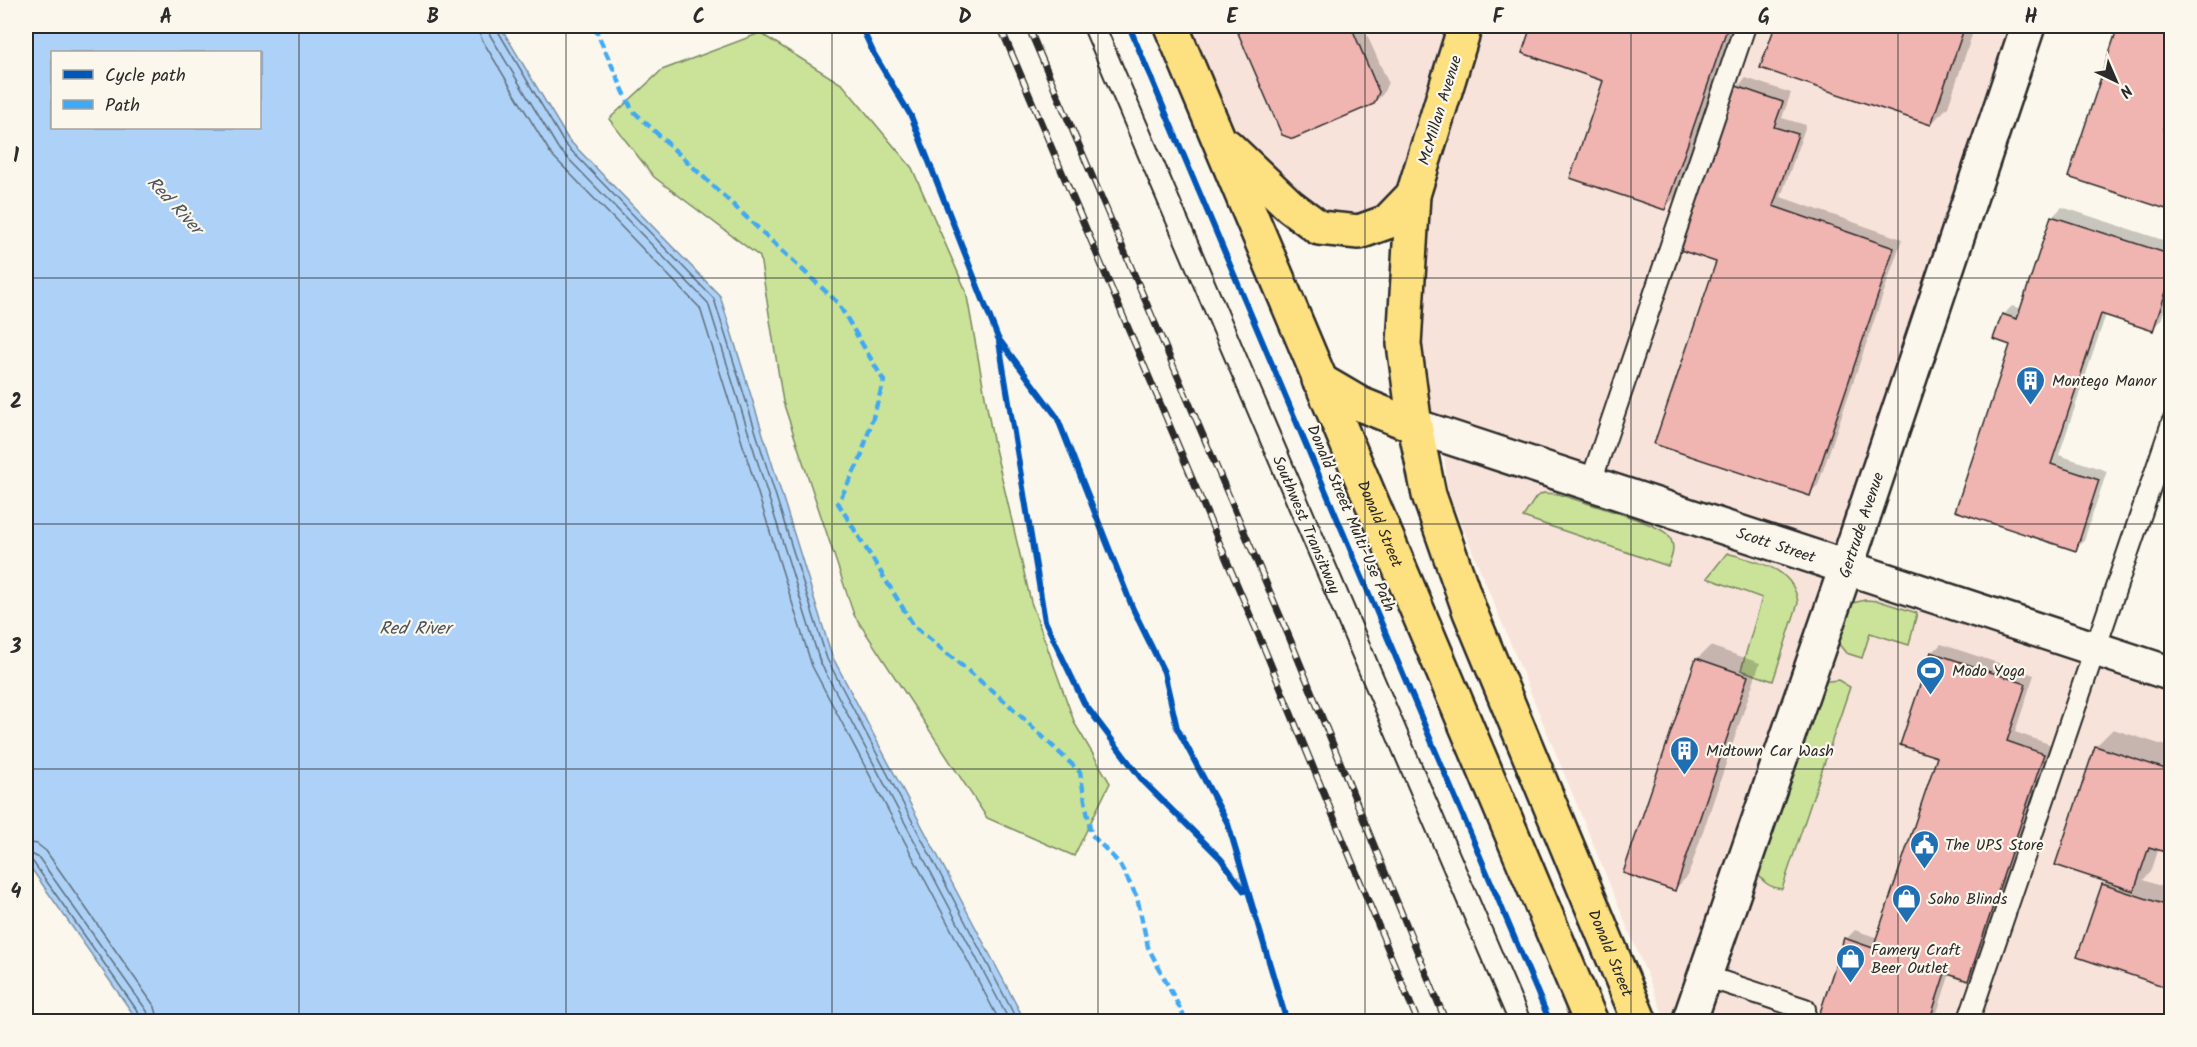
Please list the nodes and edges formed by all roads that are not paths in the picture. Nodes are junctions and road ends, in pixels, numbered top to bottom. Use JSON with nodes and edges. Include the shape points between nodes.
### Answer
{"nodes":[{"id":1,"x":1094,"y":26,"type":"edge"},
{"id":2,"x":1171,"y":26,"type":"edge"},
{"id":3,"x":1466,"y":26,"type":"edge"},
{"id":4,"x":1745,"y":26,"type":"edge"},
{"id":5,"x":2028,"y":26,"type":"edge"},
{"id":6,"x":1217,"y":136,"type":"junction"},
{"id":7,"x":1413,"y":195,"type":"junction"},
{"id":8,"x":1319,"y":380,"type":"junction"},
{"id":9,"x":2172,"y":423,"type":"edge"},
{"id":10,"x":1415,"y":426,"type":"junction"},
{"id":11,"x":1591,"y":482,"type":"junction"},
{"id":12,"x":1846,"y":568,"type":"junction"},
{"id":13,"x":2097,"y":648,"type":"junction"},
{"id":14,"x":2172,"y":674,"type":"edge"},
{"id":15,"x":1705,"y":976,"type":"junction"},
{"id":16,"x":1805,"y":1009,"type":"dead end"},
{"id":17,"x":1520,"y":1022,"type":"edge"},
{"id":18,"x":1591,"y":1022,"type":"edge"},
{"id":19,"x":1640,"y":1022,"type":"edge"},
{"id":20,"x":1689,"y":1022,"type":"edge"},
{"id":21,"x":1968,"y":1022,"type":"edge"}],
"edges":[{"from":1,"to":17,"type":"lane","name":"Southwest Transitway"},
{"from":2,"to":6,"type":"main road","name":"Donald Street"},
{"from":3,"to":7,"type":"main road","name":"McMillan Avenue"},
{"from":4,"to":11,"type":"lane"},
{"from":5,"to":12,"type":"street","name":"Gertrude Avenue"},
{"from":6,"to":7,"type":"main road","via":[[1290,206],[1320,228],[1359,232],[1387,222]]},
{"from":6,"to":8,"type":"main road","name":"Donald Street"},
{"from":7,"to":10,"type":"main road","name":"Donald Street","via":[[1404,344]]},
{"from":8,"to":10,"type":"main road","via":[[1353,401]]},
{"from":8,"to":18,"type":"main road","name":"Donald Street"},
{"from":9,"to":13,"type":"lane"},
{"from":10,"to":11,"type":"street","name":"Scott Street"},
{"from":10,"to":19,"type":"main road","name":"Donald Street","via":[[1429,495],[1470,612]]},
{"from":11,"to":12,"type":"street","name":"Scott Street"},
{"from":12,"to":13,"type":"street","name":"Scott Street"},
{"from":12,"to":15,"type":"street","name":"Gertrude Avenue"},
{"from":13,"to":14,"type":"street","name":"Scott Street"},
{"from":13,"to":21,"type":"lane"},
{"from":15,"to":16,"type":"lane"},
{"from":15,"to":20,"type":"street","name":"Gertrude Avenue"}]}
